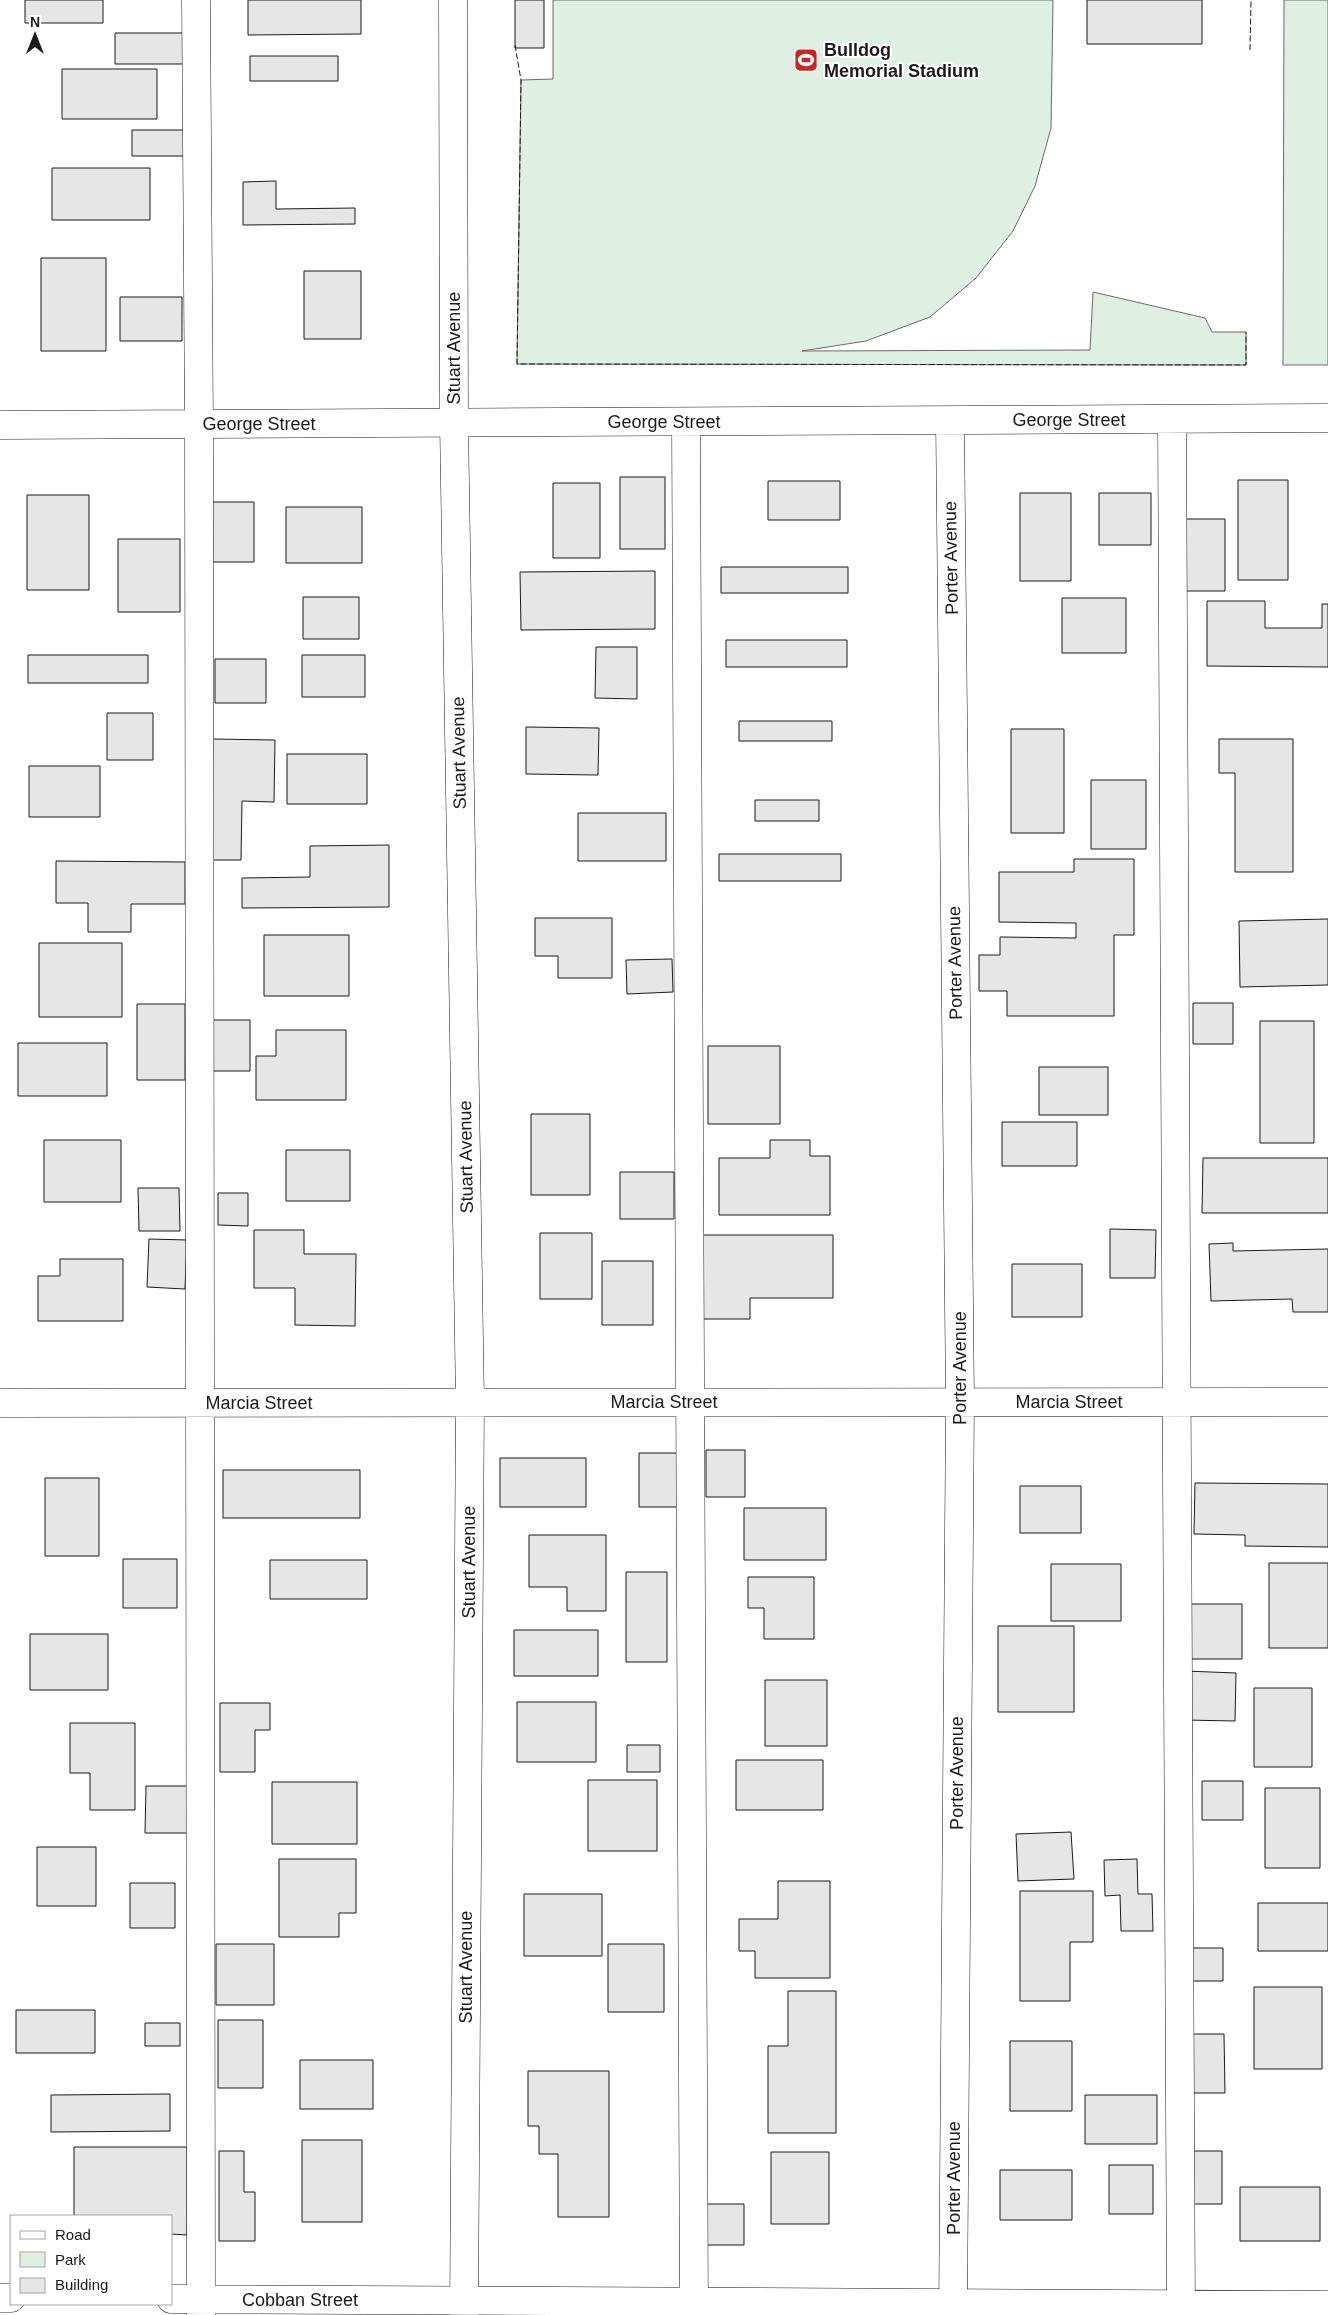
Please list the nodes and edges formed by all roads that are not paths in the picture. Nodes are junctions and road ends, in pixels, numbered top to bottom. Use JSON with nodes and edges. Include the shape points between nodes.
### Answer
{"nodes":[{"id":1,"x":196,"y":0,"type":"edge"},
{"id":2,"x":453,"y":0,"type":"edge"},
{"id":3,"x":1328,"y":418,"type":"edge"},
{"id":4,"x":1172,"y":420,"type":"junction"},
{"id":5,"x":950,"y":421,"type":"junction"},
{"id":6,"x":686,"y":422,"type":"junction"},
{"id":7,"x":454,"y":423,"type":"junction"},
{"id":8,"x":199,"y":424,"type":"junction"},
{"id":9,"x":0,"y":425,"type":"edge"},
{"id":10,"x":470,"y":1402,"type":"junction"},
{"id":11,"x":689,"y":1402,"type":"junction"},
{"id":12,"x":960,"y":1402,"type":"junction"},
{"id":13,"x":1178,"y":1402,"type":"junction"},
{"id":14,"x":1328,"y":1402,"type":"edge"},
{"id":15,"x":0,"y":1403,"type":"edge"},
{"id":16,"x":201,"y":1403,"type":"junction"},
{"id":17,"x":172,"y":2299,"type":"edge"},
{"id":18,"x":1328,"y":2305,"type":"edge"},
{"id":19,"x":201,"y":2307,"type":"edge"},
{"id":20,"x":464,"y":2308,"type":"edge"},
{"id":21,"x":694,"y":2309,"type":"edge"},
{"id":22,"x":953,"y":2310,"type":"edge"},
{"id":23,"x":1181,"y":2310,"type":"edge"}],
"edges":[{"from":1,"to":8,"type":"street"},
{"from":2,"to":7,"type":"street","name":"Stuart Avenue"},
{"from":3,"to":4,"type":"street","name":"George Street"},
{"from":4,"to":5,"type":"street","name":"George Street"},
{"from":4,"to":13,"type":"street"},
{"from":5,"to":6,"type":"street","name":"George Street"},
{"from":5,"to":12,"type":"street","name":"Porter Avenue"},
{"from":6,"to":7,"type":"street","name":"George Street"},
{"from":6,"to":11,"type":"street"},
{"from":7,"to":8,"type":"street","name":"George Street"},
{"from":7,"to":10,"type":"street","name":"Stuart Avenue"},
{"from":8,"to":9,"type":"street","name":"George Street"},
{"from":8,"to":16,"type":"street"},
{"from":10,"to":11,"type":"street","name":"Marcia Street"},
{"from":10,"to":16,"type":"street","name":"Marcia Street"},
{"from":10,"to":20,"type":"street","name":"Stuart Avenue"},
{"from":11,"to":12,"type":"street","name":"Marcia Street"},
{"from":11,"to":21,"type":"street"},
{"from":12,"to":13,"type":"street","name":"Marcia Street"},
{"from":12,"to":22,"type":"street","name":"Porter Avenue"},
{"from":13,"to":14,"type":"street","name":"Marcia Street"},
{"from":13,"to":23,"type":"street"},
{"from":15,"to":16,"type":"street","name":"Marcia Street"},
{"from":16,"to":19,"type":"street"},
{"from":17,"to":19,"type":"street","name":"Cobban Street"},
{"from":18,"to":23,"type":"street","name":"Cobban Street"},
{"from":19,"to":20,"type":"street","name":"Cobban Street"},
{"from":20,"to":21,"type":"street","name":"Cobban Street"},
{"from":21,"to":22,"type":"street","name":"Cobban Street"},
{"from":22,"to":23,"type":"street","name":"Cobban Street"}]}
